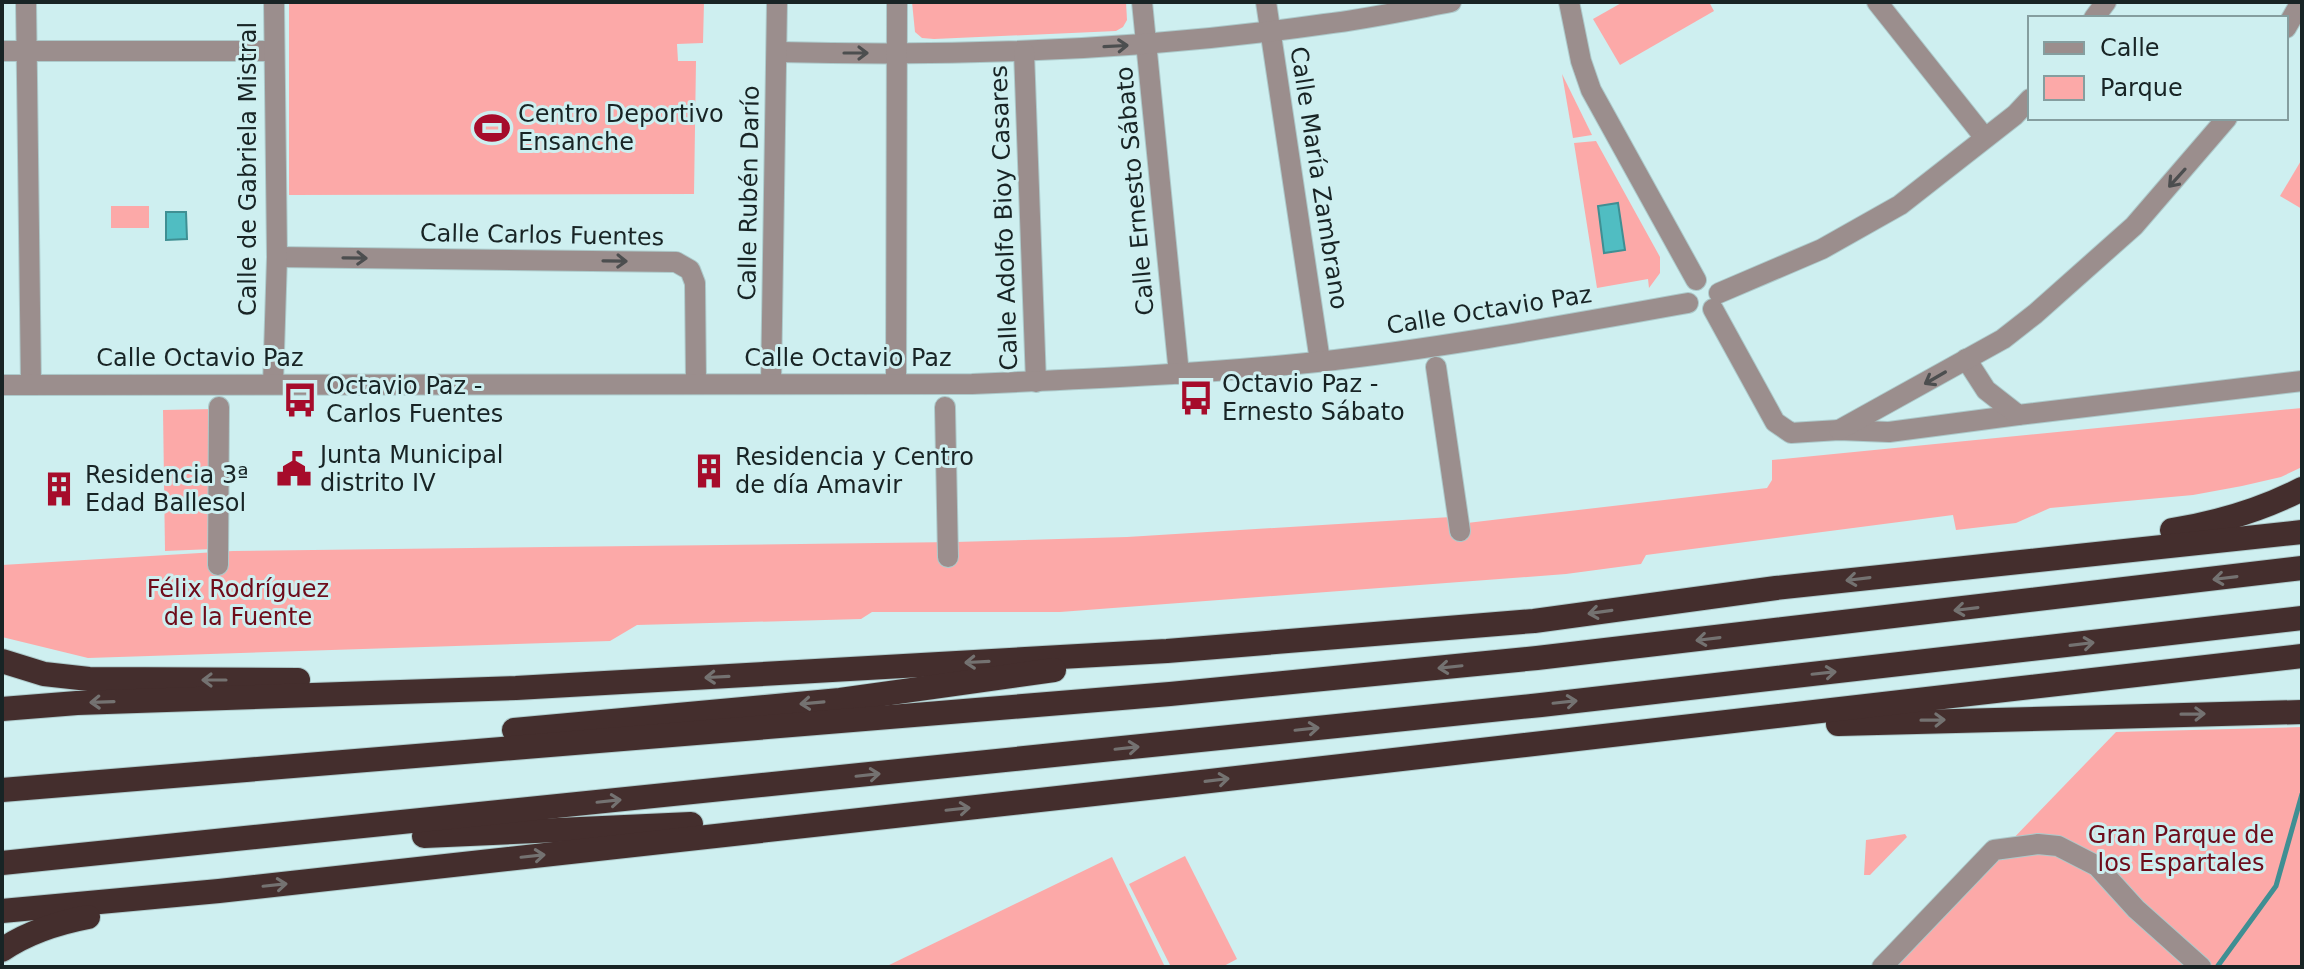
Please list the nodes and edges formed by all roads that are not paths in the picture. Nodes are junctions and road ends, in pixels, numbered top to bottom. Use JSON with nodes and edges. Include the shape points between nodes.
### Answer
{"nodes":[{"id":1,"x":26,"y":2,"type":"edge"},
{"id":2,"x":274,"y":2,"type":"edge"},
{"id":3,"x":777,"y":2,"type":"edge"},
{"id":4,"x":897,"y":2,"type":"edge"},
{"id":5,"x":1142,"y":2,"type":"edge"},
{"id":6,"x":1266,"y":2,"type":"edge"},
{"id":7,"x":1451,"y":2,"type":"edge"},
{"id":8,"x":1569,"y":2,"type":"edge"},
{"id":9,"x":1877,"y":2,"type":"edge"},
{"id":10,"x":2301,"y":2,"type":"edge"},
{"id":11,"x":2288,"y":25,"type":"edge"},
{"id":12,"x":1271,"y":30,"type":"junction"},
{"id":13,"x":1147,"y":44,"type":"junction"},
{"id":14,"x":2,"y":51,"type":"edge"},
{"id":15,"x":25,"y":51,"type":"junction"},
{"id":16,"x":274,"y":51,"type":"junction"},
{"id":17,"x":778,"y":52,"type":"junction"},
{"id":18,"x":1024,"y":52,"type":"junction"},
{"id":19,"x":897,"y":53,"type":"junction"},
{"id":20,"x":2028,"y":101,"type":"edge"},
{"id":21,"x":2225,"y":120,"type":"edge"},
{"id":22,"x":1985,"y":138,"type":"junction"},
{"id":23,"x":277,"y":257,"type":"junction"},
{"id":24,"x":1696,"y":280,"type":"junction"},
{"id":25,"x":1716,"y":301,"type":"junction"},
{"id":26,"x":1688,"y":303,"type":"junction"},
{"id":27,"x":1966,"y":359,"type":"junction"},
{"id":28,"x":1320,"y":361,"type":"junction"},
{"id":29,"x":1436,"y":367,"type":"dead end"},
{"id":30,"x":1179,"y":374,"type":"junction"},
{"id":31,"x":2302,"y":381,"type":"edge"},
{"id":32,"x":1036,"y":382,"type":"junction"},
{"id":33,"x":273,"y":384,"type":"junction"},
{"id":34,"x":696,"y":384,"type":"junction"},
{"id":35,"x":771,"y":384,"type":"junction"},
{"id":36,"x":896,"y":384,"type":"junction"},
{"id":37,"x":2,"y":385,"type":"edge"},
{"id":38,"x":31,"y":385,"type":"junction"},
{"id":39,"x":219,"y":407,"type":"dead end"},
{"id":40,"x":945,"y":407,"type":"dead end"},
{"id":41,"x":2018,"y":415,"type":"junction"},
{"id":42,"x":1839,"y":430,"type":"junction"},
{"id":43,"x":2302,"y":489,"type":"edge"},
{"id":44,"x":1460,"y":531,"type":"dead end"},
{"id":45,"x":2302,"y":532,"type":"edge"},
{"id":46,"x":948,"y":557,"type":"dead end"},
{"id":47,"x":2019,"y":561,"type":"junction"},
{"id":48,"x":218,"y":565,"type":"dead end"},
{"id":49,"x":2302,"y":568,"type":"edge"},
{"id":50,"x":2302,"y":618,"type":"edge"},
{"id":51,"x":1167,"y":651,"type":"junction"},
{"id":52,"x":2302,"y":656,"type":"edge"},
{"id":53,"x":2,"y":661,"type":"edge"},
{"id":54,"x":516,"y":688,"type":"junction"},
{"id":55,"x":2,"y":709,"type":"edge"},
{"id":56,"x":2302,"y":712,"type":"edge"},
{"id":57,"x":1548,"y":742,"type":"junction"},
{"id":58,"x":388,"y":756,"type":"junction"},
{"id":59,"x":2,"y":790,"type":"edge"},
{"id":60,"x":915,"y":814,"type":"junction"},
{"id":61,"x":170,"y":847,"type":"junction"},
{"id":62,"x":2,"y":863,"type":"edge"},
{"id":63,"x":219,"y":891,"type":"junction"},
{"id":64,"x":2,"y":911,"type":"edge"},
{"id":65,"x":2,"y":950,"type":"edge"},
{"id":66,"x":2200,"y":966,"type":"edge"},
{"id":67,"x":1882,"y":967,"type":"edge"}],
"edges":[{"from":1,"to":15,"type":"street"},
{"from":2,"to":16,"type":"street","name":"Calle de Gabriela Mistral"},
{"from":3,"to":17,"type":"street","name":"Calle Rubén Darío"},
{"from":4,"to":19,"type":"street"},
{"from":5,"to":13,"type":"street","name":"Calle Ernesto Sábato"},
{"from":6,"to":12,"type":"street","name":"Calle María Zambrano"},
{"from":7,"to":12,"type":"street"},
{"from":8,"to":24,"type":"street","via":[[1591,90]]},
{"from":9,"to":22,"type":"street"},
{"from":10,"to":11,"type":"street"},
{"from":12,"to":13,"type":"street"},
{"from":12,"to":28,"type":"street","name":"Calle María Zambrano"},
{"from":18,"to":13,"type":"street","one_way":true},
{"from":13,"to":30,"type":"street","name":"Calle Ernesto Sábato"},
{"from":14,"to":15,"type":"street"},
{"from":15,"to":16,"type":"street"},
{"from":15,"to":38,"type":"street"},
{"from":16,"to":23,"type":"street","name":"Calle de Gabriela Mistral"},
{"from":17,"to":19,"type":"street","one_way":true},
{"from":17,"to":35,"type":"street","name":"Calle Rubén Darío"},
{"from":18,"to":19,"type":"street"},
{"from":18,"to":32,"type":"street","name":"Calle Adolfo Bioy Casares"},
{"from":19,"to":36,"type":"street"},
{"from":20,"to":22,"type":"street"},
{"from":21,"to":27,"type":"street","one_way":true,"via":[[2134,226],[2035,314]]},
{"from":22,"to":25,"type":"street","via":[[1900,205]]},
{"from":23,"to":33,"type":"street","name":"Calle de Gabriela Mistral"},
{"from":23,"to":34,"type":"street","name":"Calle Carlos Fuentes","one_way":true,"via":[[676,262],[690,270],[695,283]]},
{"from":24,"to":25,"type":"street","via":[[1711,281]]},
{"from":24,"to":26,"type":"street","via":[[1687,290]]},
{"from":25,"to":26,"type":"street","via":[[1699,312]]},
{"from":25,"to":42,"type":"street","via":[[1775,422],[1791,433]]},
{"from":26,"to":28,"type":"street","name":"Calle Octavio Paz"},
{"from":27,"to":41,"type":"street","via":[[1986,390]]},
{"from":27,"to":42,"type":"street","one_way":true},
{"from":28,"to":30,"type":"street","name":"Calle Octavio Paz"},
{"from":29,"to":44,"type":"street"},
{"from":30,"to":32,"type":"street","name":"Calle Octavio Paz"},
{"from":31,"to":41,"type":"street"},
{"from":32,"to":36,"type":"street","name":"Calle Octavio Paz"},
{"from":33,"to":34,"type":"street","name":"Calle Octavio Paz"},
{"from":33,"to":38,"type":"street","name":"Calle Octavio Paz"},
{"from":34,"to":35,"type":"street","name":"Calle Octavio Paz"},
{"from":35,"to":36,"type":"street","name":"Calle Octavio Paz"},
{"from":37,"to":38,"type":"street","name":"Calle Octavio Paz"},
{"from":39,"to":48,"type":"street"},
{"from":40,"to":46,"type":"street"},
{"from":41,"to":42,"type":"street","via":[[1889,432]]},
{"from":43,"to":47,"type":"highway","via":[[2268,507],[2194,527],[2076,544]]},
{"from":45,"to":47,"type":"highway"},
{"from":47,"to":51,"type":"highway","one_way":true,"via":[[1534,621]]},
{"from":49,"to":58,"type":"highway","one_way":true,"via":[[1522,660],[941,714]]},
{"from":61,"to":50,"type":"highway","one_way":true,"via":[[1541,705]]},
{"from":51,"to":54,"type":"highway","one_way":true},
{"from":51,"to":58,"type":"highway","one_way":true,"via":[[840,700],[484,733]]},
{"from":52,"to":57,"type":"highway"},
{"from":54,"to":53,"type":"highway","one_way":true,"via":[[372,680],[89,679],[44,674]]},
{"from":54,"to":55,"type":"highway","one_way":true},
{"from":57,"to":56,"type":"highway","one_way":true,"via":[[1892,721]]},
{"from":60,"to":57,"type":"highway","one_way":true},
{"from":58,"to":59,"type":"highway"},
{"from":60,"to":61,"type":"highway"},
{"from":63,"to":60,"type":"highway","one_way":true},
{"from":61,"to":62,"type":"highway"},
{"from":63,"to":64,"type":"highway"},
{"from":63,"to":65,"type":"highway","via":[[59,922]]},
{"from":66,"to":67,"type":"street","via":[[2097,866],[2058,846],[2038,844],[1994,850]]}]}
